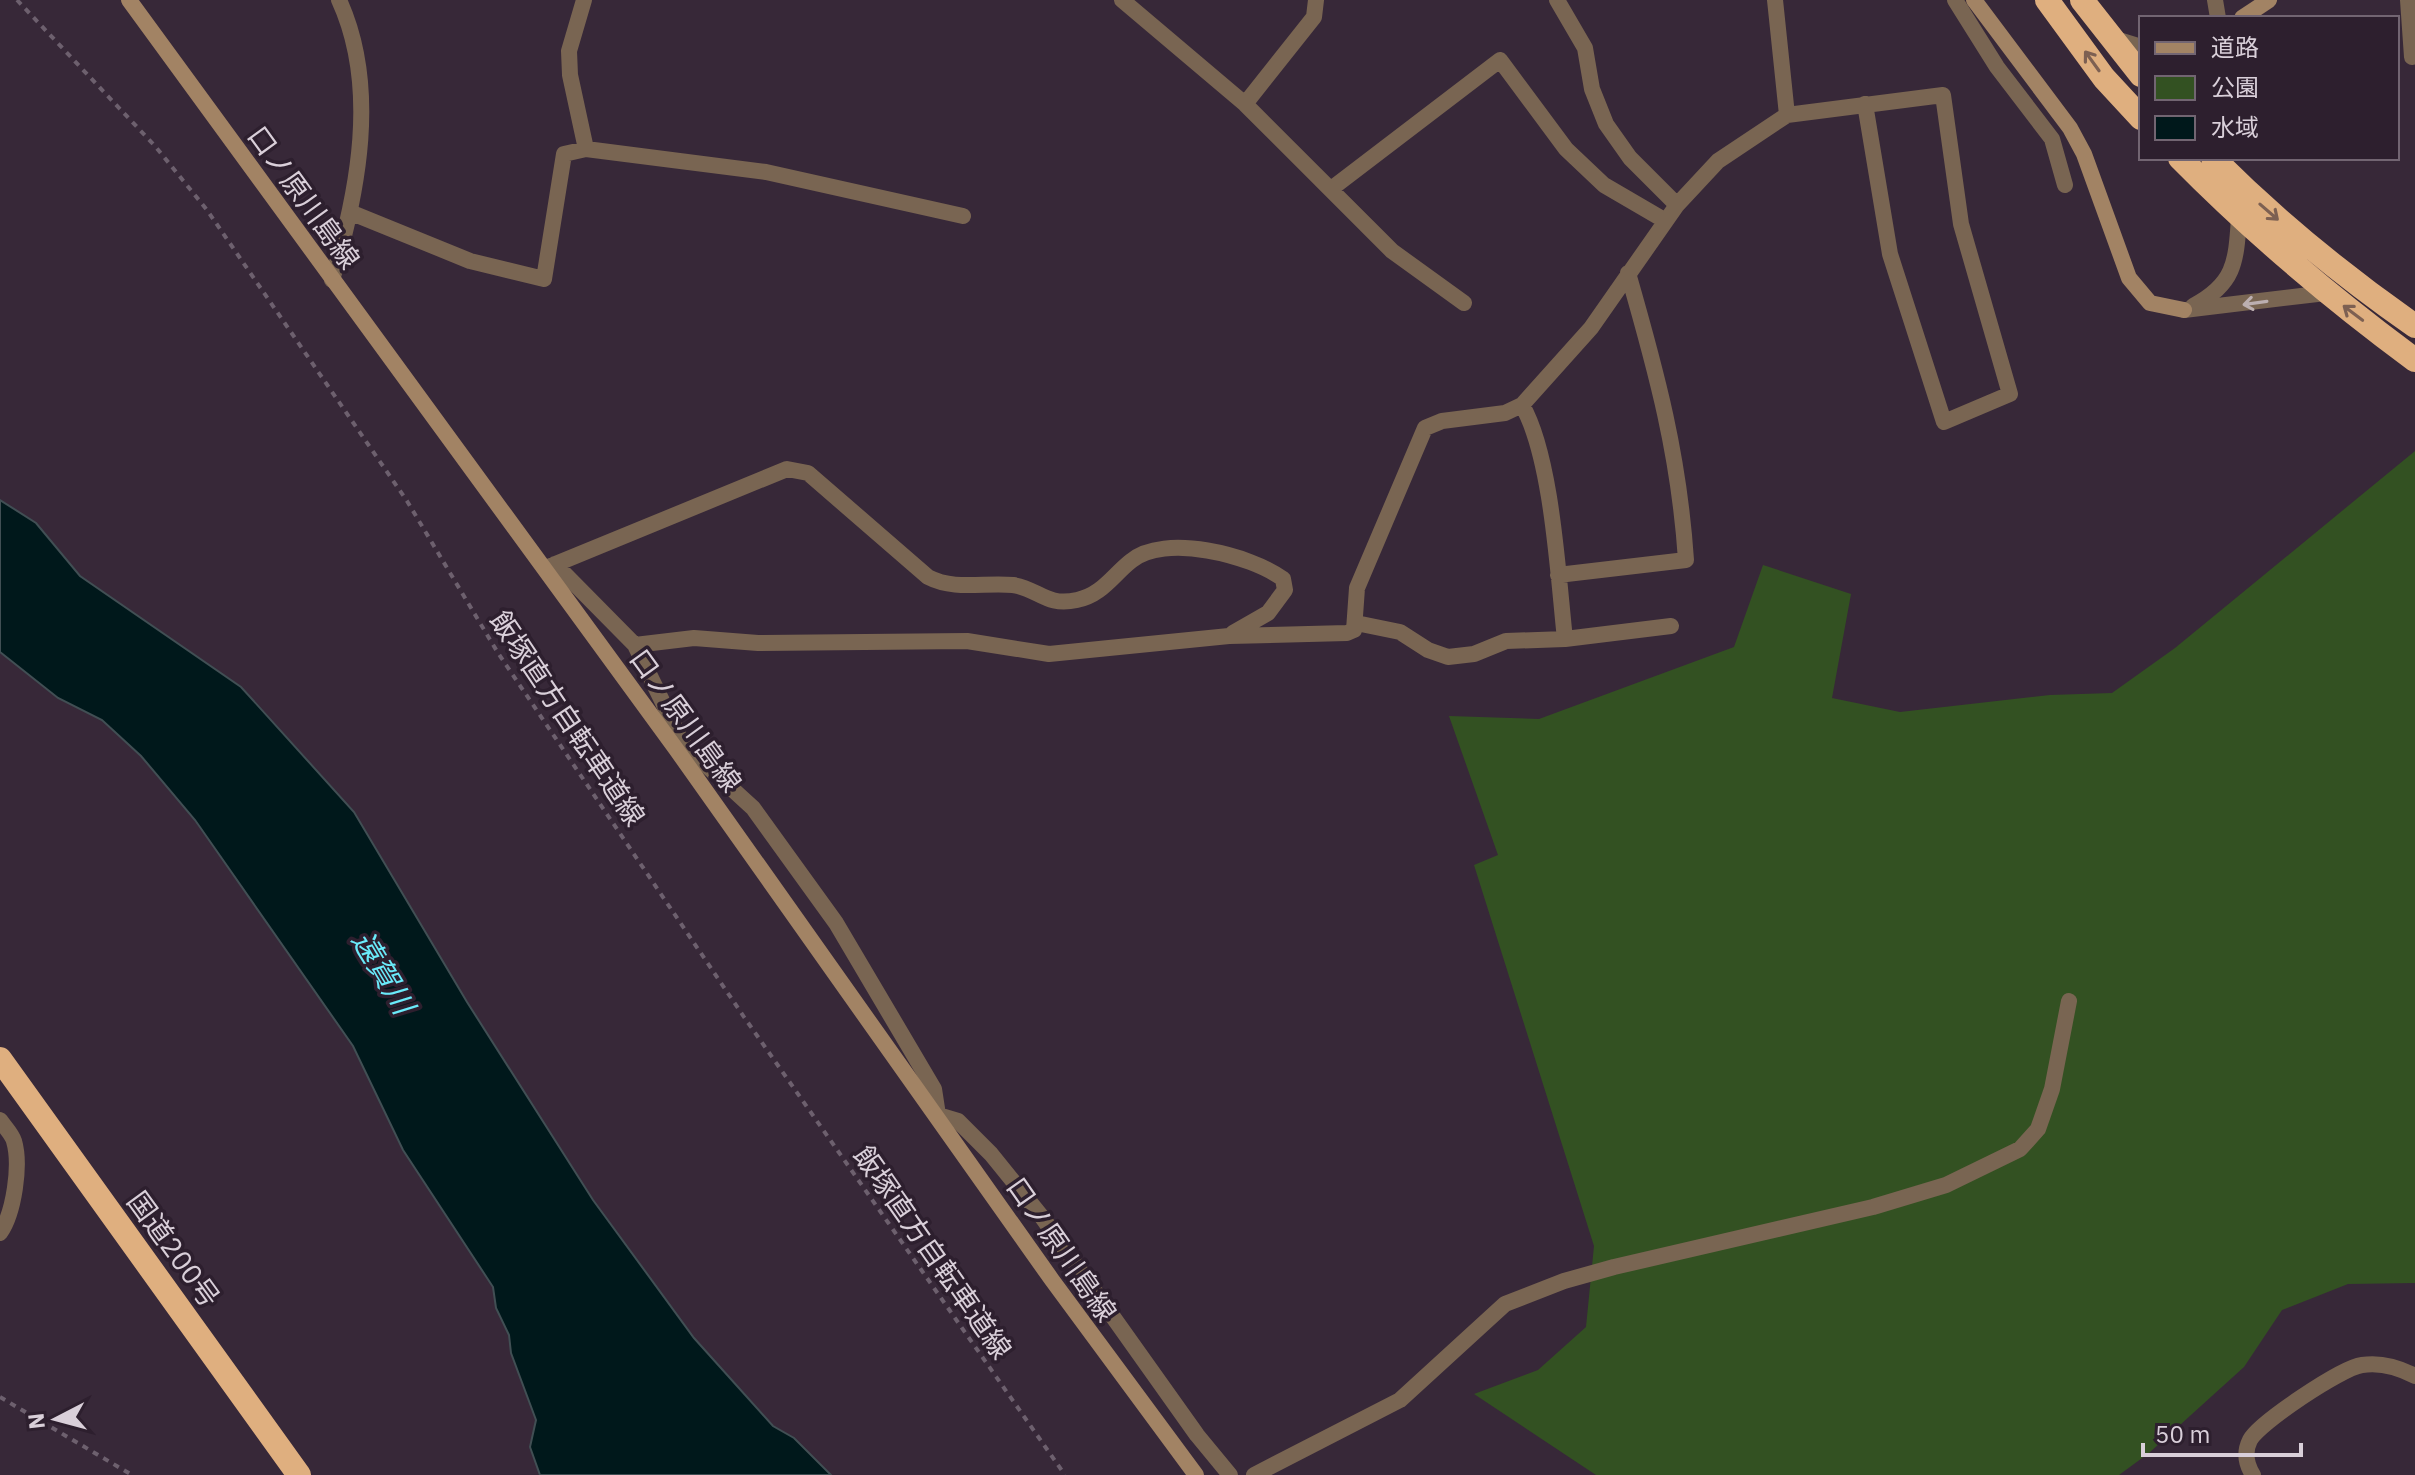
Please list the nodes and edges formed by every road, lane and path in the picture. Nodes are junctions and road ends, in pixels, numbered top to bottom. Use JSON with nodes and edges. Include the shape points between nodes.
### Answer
{"nodes":[{"id":1,"x":17,"y":0,"type":"edge"},
{"id":2,"x":129,"y":0,"type":"edge"},
{"id":3,"x":339,"y":0,"type":"edge"},
{"id":4,"x":584,"y":0,"type":"edge"},
{"id":5,"x":1122,"y":0,"type":"edge"},
{"id":6,"x":1316,"y":0,"type":"edge"},
{"id":7,"x":1557,"y":0,"type":"edge"},
{"id":8,"x":1775,"y":0,"type":"edge"},
{"id":9,"x":1955,"y":0,"type":"edge"},
{"id":10,"x":1974,"y":0,"type":"edge"},
{"id":11,"x":2047,"y":0,"type":"edge"},
{"id":12,"x":2082,"y":0,"type":"edge"},
{"id":13,"x":2269,"y":0,"type":"edge"},
{"id":14,"x":2408,"y":0,"type":"edge"},
{"id":15,"x":2245,"y":16,"type":"edge"},
{"id":16,"x":2110,"y":38,"type":"junction"},
{"id":17,"x":2139,"y":46,"type":"edge"},
{"id":18,"x":2412,"y":57,"type":"dead end"},
{"id":19,"x":2139,"y":73,"type":"edge"},
{"id":20,"x":1245,"y":104,"type":"junction"},
{"id":21,"x":1865,"y":104,"type":"junction"},
{"id":22,"x":1787,"y":115,"type":"junction"},
{"id":23,"x":2139,"y":116,"type":"edge"},
{"id":24,"x":586,"y":149,"type":"junction"},
{"id":25,"x":2182,"y":160,"type":"edge"},
{"id":26,"x":2215,"y":160,"type":"edge"},
{"id":27,"x":2065,"y":185,"type":"dead end"},
{"id":28,"x":1331,"y":189,"type":"junction"},
{"id":29,"x":1677,"y":205,"type":"junction"},
{"id":30,"x":352,"y":213,"type":"junction"},
{"id":31,"x":963,"y":216,"type":"dead end"},
{"id":32,"x":2239,"y":218,"type":"junction"},
{"id":33,"x":1664,"y":220,"type":"junction"},
{"id":34,"x":1628,"y":273,"type":"junction"},
{"id":35,"x":332,"y":280,"type":"junction"},
{"id":36,"x":2326,"y":293,"type":"junction"},
{"id":37,"x":1464,"y":303,"type":"dead end"},
{"id":38,"x":2184,"y":310,"type":"junction"},
{"id":39,"x":2415,"y":326,"type":"edge"},
{"id":40,"x":2415,"y":360,"type":"edge"},
{"id":41,"x":1522,"y":405,"type":"junction"},
{"id":42,"x":550,"y":566,"type":"junction"},
{"id":43,"x":1558,"y":575,"type":"junction"},
{"id":44,"x":1356,"y":623,"type":"junction"},
{"id":45,"x":1671,"y":626,"type":"dead end"},
{"id":46,"x":1229,"y":636,"type":"junction"},
{"id":47,"x":1565,"y":639,"type":"junction"},
{"id":48,"x":635,"y":645,"type":"junction"},
{"id":49,"x":680,"y":746,"type":"junction"},
{"id":50,"x":2069,"y":1001,"type":"dead end"},
{"id":51,"x":0,"y":1059,"type":"edge"},
{"id":52,"x":938,"y":1115,"type":"junction"},
{"id":53,"x":0,"y":1120,"type":"edge"},
{"id":54,"x":0,"y":1233,"type":"edge"},
{"id":55,"x":2415,"y":1376,"type":"edge"},
{"id":56,"x":0,"y":1397,"type":"edge"},
{"id":57,"x":132,"y":1475,"type":"edge"},
{"id":58,"x":299,"y":1475,"type":"edge"},
{"id":59,"x":1065,"y":1475,"type":"edge"},
{"id":60,"x":1196,"y":1475,"type":"edge"},
{"id":61,"x":1230,"y":1475,"type":"edge"},
{"id":62,"x":1254,"y":1475,"type":"edge"},
{"id":63,"x":2253,"y":1475,"type":"edge"}],
"edges":[{"from":1,"to":59,"type":"path","name":"飯塚直方自転車道線","via":[[155,146],[207,210],[407,501],[498,653],[744,1017]]},
{"from":2,"to":35,"type":"main road","name":"口ノ原川島線"},
{"from":3,"to":30,"type":"street","via":[[362,81]]},
{"from":4,"to":24,"type":"street","via":[[569,51]]},
{"from":5,"to":20,"type":"street"},
{"from":6,"to":20,"type":"street","via":[[1314,17]]},
{"from":7,"to":29,"type":"street","via":[[1585,48],[1592,89],[1606,124],[1630,158]]},
{"from":8,"to":22,"type":"street"},
{"from":9,"to":27,"type":"street","via":[[2052,139]]},
{"from":10,"to":38,"type":"main road","via":[[2077,141],[2129,278],[2150,303]]},
{"from":23,"to":11,"type":"highway","one_way":true},
{"from":12,"to":16,"type":"highway"},
{"from":13,"to":15,"type":"main road"},
{"from":14,"to":18,"type":"street"},
{"from":16,"to":17,"type":"street"},
{"from":16,"to":19,"type":"highway"},
{"from":20,"to":28,"type":"street"},
{"from":21,"to":21,"type":"street","via":[[1943,95],[1961,224],[2010,394],[1944,422],[1890,254]]},
{"from":21,"to":22,"type":"street"},
{"from":22,"to":29,"type":"street","via":[[1718,161]]},
{"from":24,"to":30,"type":"street","via":[[564,154],[544,279],[470,261]]},
{"from":24,"to":31,"type":"street","via":[[766,172]]},
{"from":25,"to":32,"type":"highway"},
{"from":26,"to":39,"type":"highway","one_way":true,"via":[[2340,273]]},
{"from":28,"to":33,"type":"street","via":[[1500,60],[1566,149],[1604,185]]},
{"from":28,"to":37,"type":"street","via":[[1392,251]]},
{"from":29,"to":33,"type":"street"},
{"from":30,"to":35,"type":"street"},
{"from":32,"to":36,"type":"highway"},
{"from":32,"to":38,"type":"street","via":[[2230,275],[2216,294]]},
{"from":33,"to":34,"type":"street"},
{"from":34,"to":41,"type":"street","via":[[1591,328]]},
{"from":34,"to":43,"type":"street","via":[[1665,399],[1682,492],[1686,560]]},
{"from":35,"to":42,"type":"main road","name":"口ノ原川島線"},
{"from":36,"to":38,"type":"street","one_way":true},
{"from":40,"to":36,"type":"highway","one_way":true},
{"from":41,"to":43,"type":"street","via":[[1534,429]]},
{"from":41,"to":44,"type":"street","via":[[1425,428],[1357,588]]},
{"from":42,"to":46,"type":"street","via":[[787,469],[808,473],[943,585],[1015,585],[1044,600],[1078,600],[1156,548],[1222,554],[1283,579],[1285,590],[1268,613]]},
{"from":42,"to":48,"type":"street"},
{"from":42,"to":49,"type":"main road","name":"口ノ原川島線"},
{"from":43,"to":47,"type":"street"},
{"from":44,"to":46,"type":"street","via":[[1347,633]]},
{"from":44,"to":47,"type":"street","via":[[1400,632],[1448,657],[1474,654],[1506,641]]},
{"from":45,"to":47,"type":"street"},
{"from":46,"to":48,"type":"street","via":[[1049,654],[967,641],[758,643],[694,638]]},
{"from":48,"to":49,"type":"street"},
{"from":49,"to":52,"type":"main road","name":"口ノ原川島線"},
{"from":49,"to":52,"type":"street","via":[[753,808],[836,923],[934,1089]]},
{"from":50,"to":62,"type":"street","via":[[2052,1089],[2038,1129],[2020,1149],[1946,1185],[1902,1199],[1614,1267],[1505,1304],[1400,1400]]},
{"from":51,"to":58,"type":"highway","name":"国道200号"},
{"from":52,"to":60,"type":"main road","name":"口ノ原川島線"},
{"from":52,"to":61,"type":"street","via":[[958,1121],[1042,1217]]},
{"from":53,"to":54,"type":"street","via":[[14,1141],[15,1190]]},
{"from":55,"to":63,"type":"street","via":[[2395,1365],[2362,1365],[2334,1373],[2251,1437],[2245,1454]]},
{"from":56,"to":57,"type":"path"}]}
